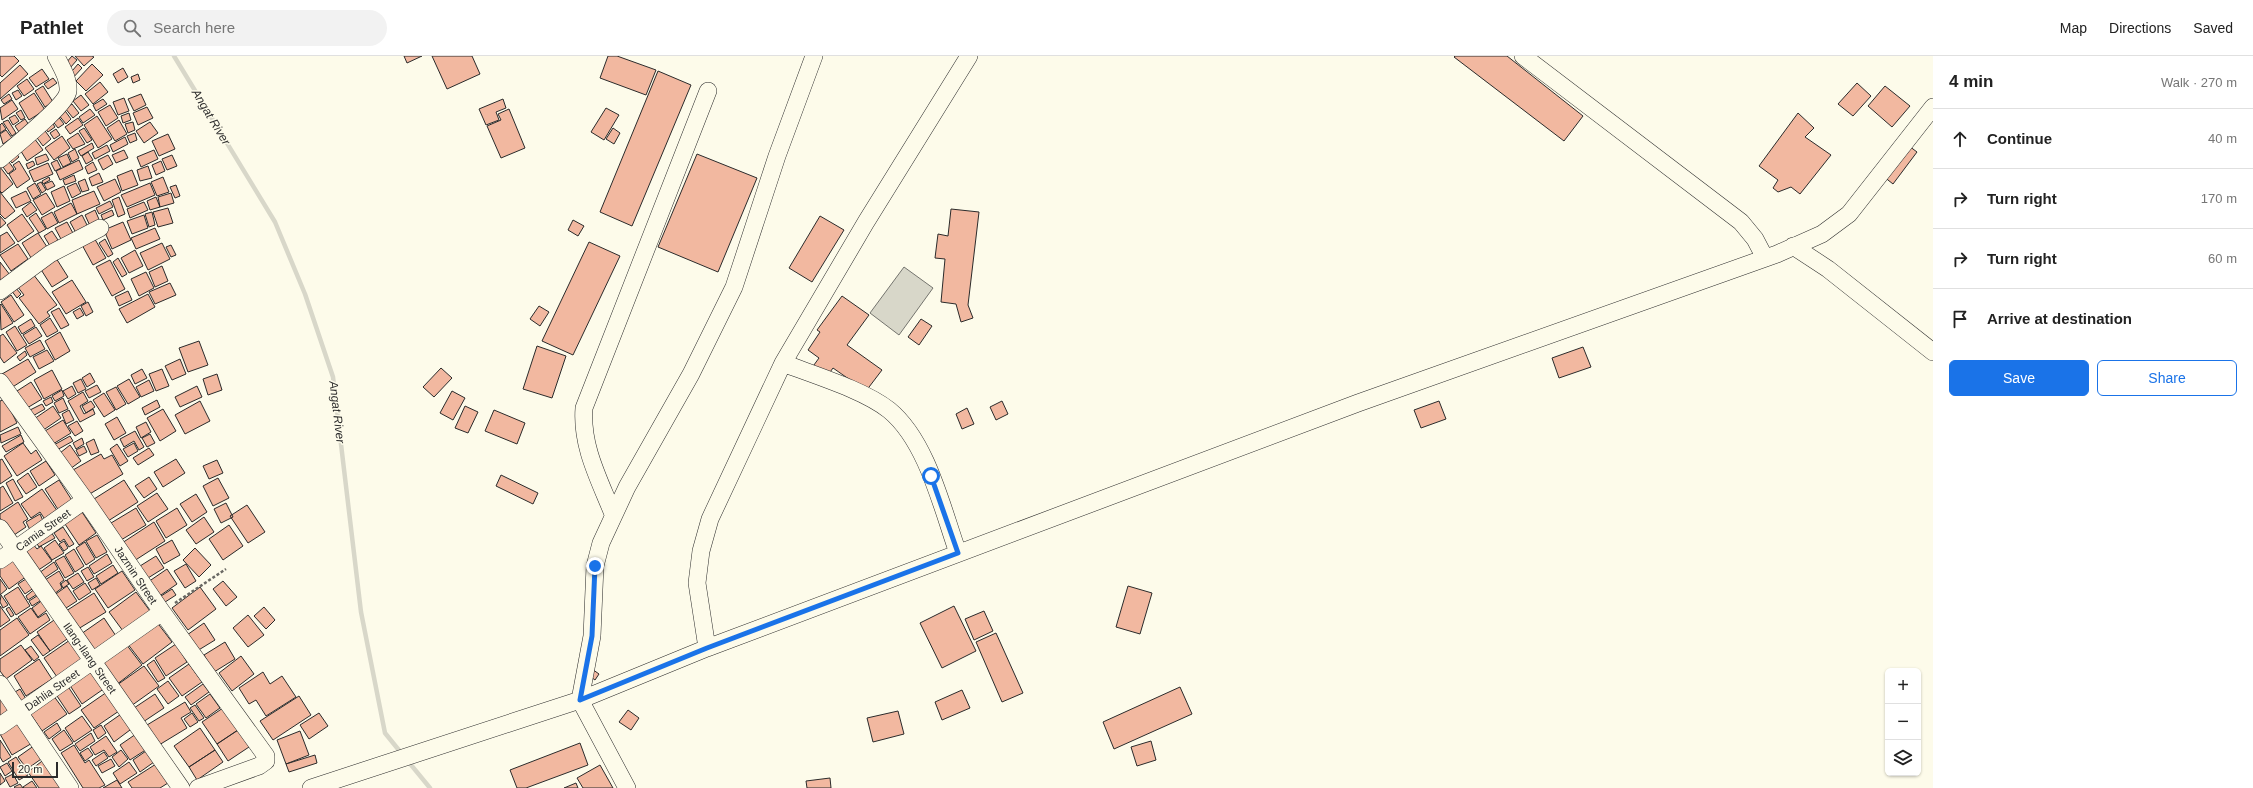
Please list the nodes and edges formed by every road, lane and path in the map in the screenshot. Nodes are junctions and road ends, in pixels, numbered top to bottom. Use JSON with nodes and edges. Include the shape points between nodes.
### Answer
{"nodes":[{"id":1,"x":56,"y":56,"type":"edge"},
{"id":2,"x":814,"y":56,"type":"edge"},
{"id":3,"x":969,"y":56,"type":"edge"},
{"id":4,"x":1523,"y":56,"type":"edge"},
{"id":5,"x":708,"y":91,"type":"dead end"},
{"id":6,"x":1933,"y":107,"type":"edge"},
{"id":7,"x":0,"y":159,"type":"edge"},
{"id":8,"x":100,"y":228,"type":"dead end"},
{"id":9,"x":1792,"y":246,"type":"junction"},
{"id":10,"x":1765,"y":258,"type":"junction"},
{"id":11,"x":0,"y":291,"type":"edge"},
{"id":12,"x":1933,"y":352,"type":"edge"},
{"id":13,"x":783,"y":363,"type":"junction"},
{"id":14,"x":0,"y":382,"type":"edge"},
{"id":15,"x":85,"y":500,"type":"junction"},
{"id":16,"x":613,"y":514,"type":"junction"},
{"id":17,"x":0,"y":528,"type":"edge"},
{"id":18,"x":14,"y":550,"type":"junction"},
{"id":19,"x":958,"y":553,"type":"junction"},
{"id":20,"x":0,"y":560,"type":"edge"},
{"id":21,"x":226,"y":570,"type":"dead end"},
{"id":22,"x":162,"y":612,"type":"junction"},
{"id":23,"x":707,"y":648,"type":"junction"},
{"id":24,"x":93,"y":661,"type":"junction"},
{"id":25,"x":0,"y":684,"type":"edge"},
{"id":26,"x":580,"y":700,"type":"junction"},
{"id":27,"x":20,"y":712,"type":"junction"},
{"id":28,"x":0,"y":726,"type":"edge"},
{"id":29,"x":70,"y":788,"type":"edge"},
{"id":30,"x":181,"y":788,"type":"edge"},
{"id":31,"x":198,"y":788,"type":"edge"},
{"id":32,"x":311,"y":788,"type":"edge"},
{"id":33,"x":627,"y":788,"type":"edge"}],
"edges":[{"from":1,"to":7,"type":"street","via":[[67,79],[68,93],[61,105]]},
{"from":2,"to":16,"type":"street","via":[[777,156],[734,287],[691,374]]},
{"from":3,"to":13,"type":"street","via":[[866,222]]},
{"from":4,"to":10,"type":"street","via":[[1740,222],[1755,239]]},
{"from":5,"to":16,"type":"street","via":[[584,408],[583,428],[587,448]]},
{"from":6,"to":9,"type":"street","via":[[1849,214],[1822,234]]},
{"from":8,"to":11,"type":"street","via":[[50,254]]},
{"from":9,"to":10,"type":"street"},
{"from":9,"to":12,"type":"street","via":[[1828,269]]},
{"from":10,"to":19,"type":"street","via":[[1358,403]]},
{"from":13,"to":19,"type":"street","via":[[861,394],[888,410],[906,428],[921,452],[931,476]]},
{"from":13,"to":23,"type":"street","via":[[710,519],[701,551],[697,583]]},
{"from":14,"to":15,"type":"street","name":"Jazmin Street"},
{"from":15,"to":18,"type":"street","name":"Camia Street"},
{"from":15,"to":22,"type":"street","name":"Jazmin Street"},
{"from":16,"to":26,"type":"street","via":[[595,566],[592,636]]},
{"from":17,"to":18,"type":"street","name":"Ilang-Ilang Street"},
{"from":18,"to":20,"type":"street","name":"Camia Street"},
{"from":18,"to":24,"type":"street","name":"Ilang-Ilang Street"},
{"from":19,"to":23,"type":"street"},
{"from":21,"to":22,"type":"path"},
{"from":22,"to":24,"type":"street","name":"Dahlia Street"},
{"from":22,"to":31,"type":"street","name":"Jazmin Street","via":[[266,756],[266,761],[259,766]]},
{"from":23,"to":26,"type":"street"},
{"from":24,"to":27,"type":"street","name":"Dahlia Street"},
{"from":24,"to":30,"type":"street","name":"Ilang-Ilang Street"},
{"from":25,"to":27,"type":"street"},
{"from":26,"to":32,"type":"street"},
{"from":26,"to":33,"type":"street"},
{"from":27,"to":28,"type":"street","name":"Dahlia Street"},
{"from":27,"to":29,"type":"street"}]}
